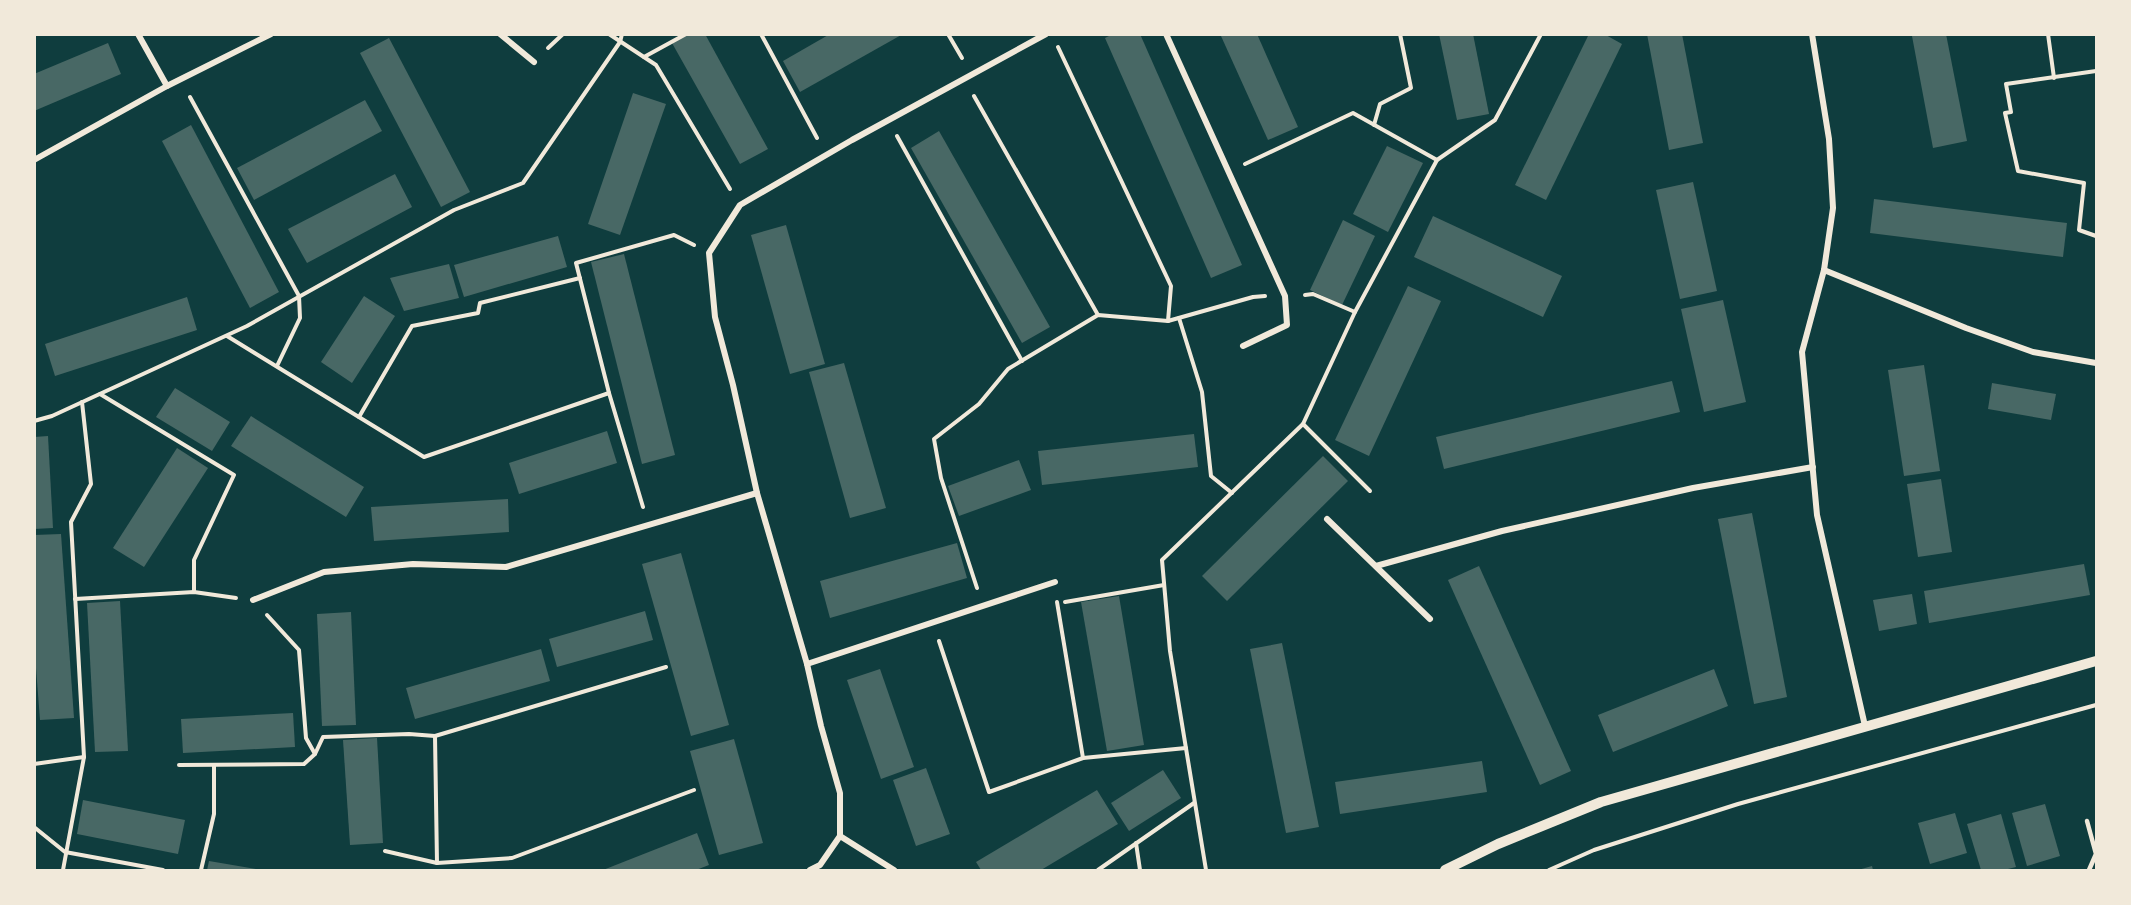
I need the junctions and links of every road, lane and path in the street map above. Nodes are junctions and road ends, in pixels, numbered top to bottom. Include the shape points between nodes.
1 (138, 34) edge
2 (271, 34) edge
3 (500, 34) edge
4 (609, 34) edge
5 (622, 34) edge
6 (686, 34) edge
7 (761, 34) edge
8 (948, 34) edge
9 (1046, 34) edge
10 (1166, 34) edge
11 (1400, 34) edge
12 (1541, 34) edge
13 (1812, 34) edge
14 (2048, 34) edge
15 (620, 42) junction
16 (1058, 45) dead end
17 (644, 57) junction
18 (534, 62) dead end
19 (2097, 71) edge
20 (971, 75) junction
21 (964, 78) junction
22 (2054, 78) junction
23 (180, 80) junction
24 (167, 86) junction
25 (888, 120) junction
26 (1374, 125) junction
27 (826, 155) junction
28 (34, 160) edge
29 (1437, 160) junction
30 (1229, 172) junction
31 (740, 205) junction
32 (2097, 236) edge
33 (709, 253) junction
34 (1824, 270) junction
35 (580, 278) junction
36 (299, 296) junction
37 (1286, 296) junction
38 (1354, 312) junction
39 (1098, 315) junction
40 (1179, 318) junction
41 (1168, 321) junction
42 (227, 336) junction
43 (1243, 346) dead end
44 (1022, 361) junction
45 (2097, 363) edge
46 (277, 366) junction
47 (609, 393) junction
48 (100, 394) junction
49 (82, 402) junction
50 (359, 417) junction
51 (34, 421) edge
52 (1304, 424) junction
53 (1813, 467) junction
54 (1370, 491) dead end
55 (757, 493) junction
56 (1232, 493) junction
57 (1327, 519) dead end
58 (648, 525) junction
59 (1376, 566) junction
60 (1055, 582) joint
61 (1164, 585) junction
62 (194, 592) junction
63 (75, 599) junction
64 (253, 600) junction
65 (1057, 605) junction
66 (983, 606) junction
67 (1430, 619) dead end
68 (933, 622) junction
69 (2097, 661) edge
70 (807, 664) junction
71 (666, 667) dead end
72 (2097, 705) edge
73 (1865, 726) junction
74 (435, 736) junction
75 (1186, 748) junction
76 (315, 754) junction
77 (84, 757) junction
78 (1083, 758) junction
79 (34, 764) edge
80 (179, 765) dead end
81 (214, 765) junction
82 (694, 790) dead end
83 (1194, 802) junction
84 (2087, 821) dead end
85 (34, 827) edge
86 (840, 836) junction
87 (1136, 843) junction
88 (384, 851) dead end
89 (65, 852) junction
90 (437, 863) junction
91 (63, 870) edge
92 (163, 870) edge
93 (201, 870) edge
94 (810, 870) edge
95 (894, 870) edge
96 (1098, 870) edge
97 (1140, 870) edge
98 (1206, 870) edge
99 (1445, 870) edge
100 (1549, 870) edge
101 (2089, 870) edge

1 - 24 street
2 - 23 street
3 - 18 street
4 - 15 path
5 - 15 path
6 - 17 path
7 - 27 path
8 - 20 path
9 - 20 street
10 - 30 street
11 - 26 path via 1411,88 1380,104
12 - 29 path via 1495,120
13 - 34 street via 1829,138 1833,208
14 - 22 path
15 - 17 path
15 - 36 path via 523,183 454,210
16 - 41 path via 1171,286
17 - 31 path via 656,65
19 - 22 path
20 - 21 street
21 - 25 street
21 - 39 path
22 - 32 path via 2006,84 2011,112 2004,113 2018,171 2084,183 2079,230
23 - 24 street
23 - 36 path
24 - 28 street
25 - 27 street
25 - 44 path
26 - 29 path
26 - 30 path via 1353,113
27 - 31 street
29 - 38 path
30 - 37 street
31 - 33 street
33 - 35 path via 674,235 576,263
33 - 55 street via 715,317
34 - 45 street via 2033,352
34 - 53 street via 1802,352
35 - 47 path
35 - 50 path via 480,303 478,313 411,326
36 - 42 path
36 - 46 path via 300,318
37 - 38 path via 1313,294
37 - 40 path via 1253,297
37 - 43 street via 1287,325
38 - 52 path
39 - 41 path
39 - 44 path
40 - 41 path
40 - 56 path via 1202,392 1211,476
42 - 46 path
42 - 48 path
44 - 66 path via 1008,369 979,404 934,439 941,478
46 - 50 path
47 - 50 path via 424,457
47 - 58 path
48 - 49 path
48 - 62 path via 234,475 194,560
49 - 51 path
49 - 63 path via 92,484 71,522
52 - 54 path
52 - 56 path
53 - 59 street via 1693,488 1502,531
53 - 73 street via 1817,515
55 - 58 street
55 - 70 street
56 - 61 path via 1162,560
57 - 59 street
58 - 64 street via 506,567 413,564 324,572
59 - 67 street
60 - 65 path
60 - 66 street
61 - 65 path via 1072,599
61 - 75 path
62 - 63 path
62 - 64 path
63 - 77 path
64 - 76 path via 298,650 306,738
65 - 78 path
66 - 68 street
68 - 70 street
68 - 78 path via 989,792
69 - 73 street
70 - 86 street via 840,793
71 - 74 path
72 - 100 path via 1738,804 1594,850
73 - 99 street via 1601,802
74 - 76 path via 323,737
74 - 90 path
75 - 78 path
75 - 83 path
76 - 81 path via 304,764
77 - 79 path
77 - 89 path
80 - 81 path
81 - 93 path via 214,814
82 - 90 path via 512,858
83 - 87 path
83 - 98 path
84 - 101 lane via 2096,854
85 - 89 path
86 - 94 street via 820,865
86 - 95 street
87 - 96 path
87 - 97 path
88 - 90 path
89 - 91 path
89 - 92 path

